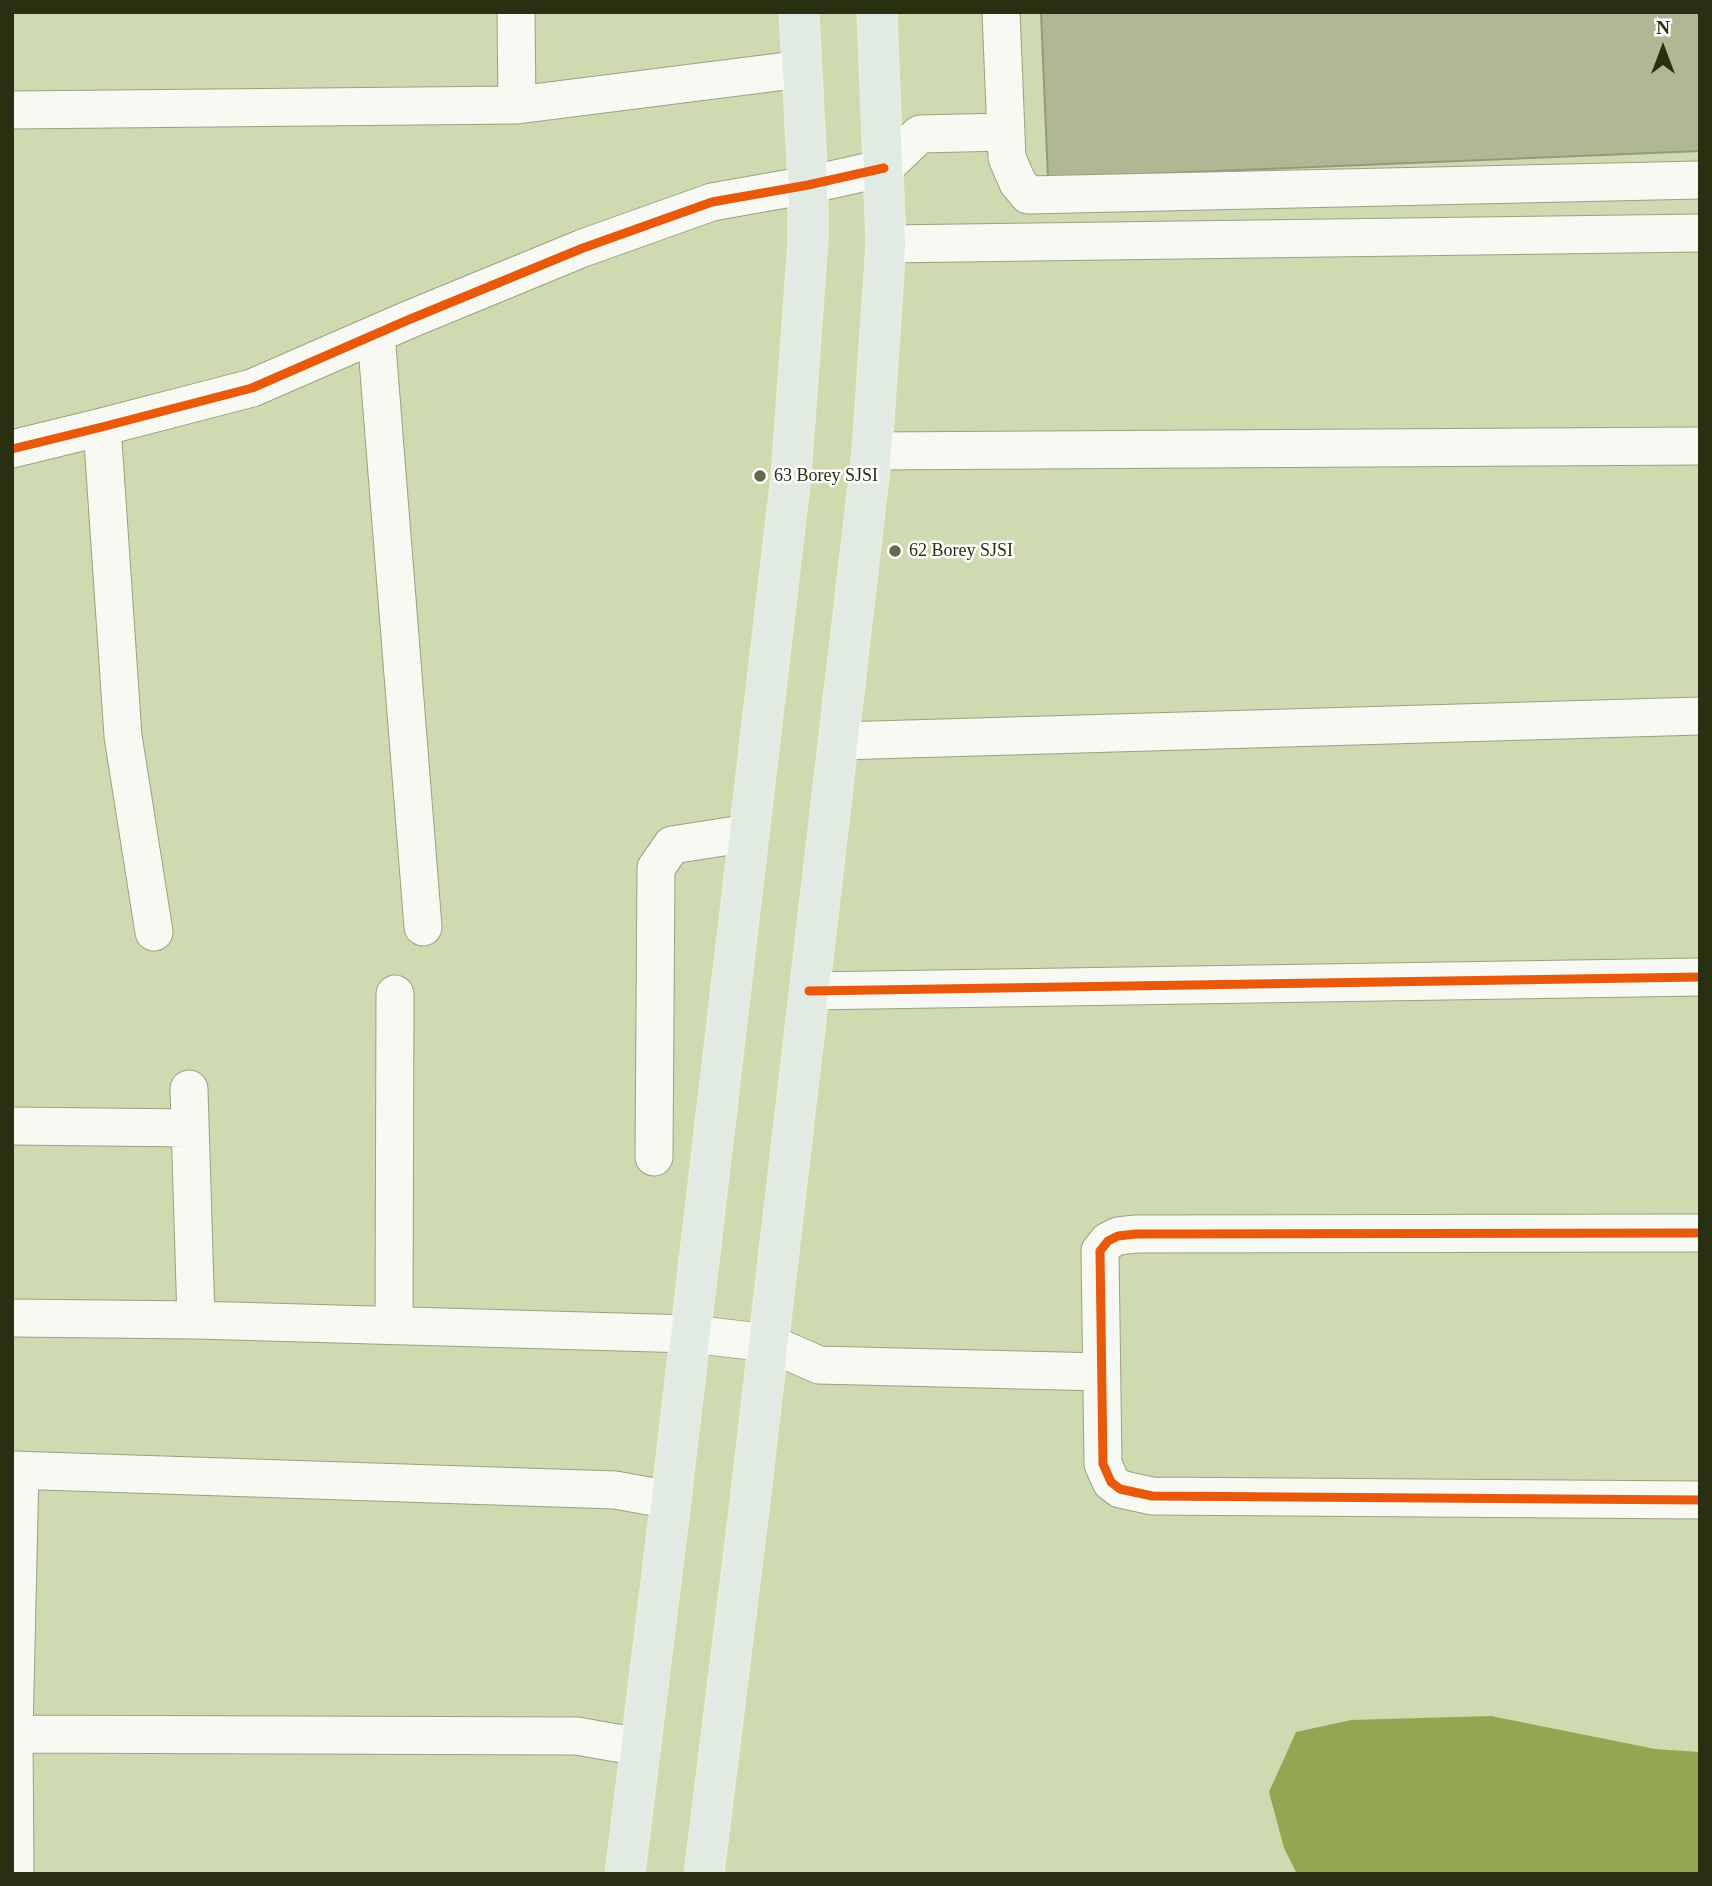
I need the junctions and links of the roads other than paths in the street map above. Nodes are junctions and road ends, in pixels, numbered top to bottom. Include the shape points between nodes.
1 (516, 12) edge
2 (799, 12) edge
3 (877, 12) edge
4 (1001, 12) edge
5 (802, 69) junction
6 (517, 106) junction
7 (12, 110) edge
8 (1005, 132) junction
9 (884, 168) junction
10 (1700, 180) edge
11 (808, 185) junction
12 (1700, 233) edge
13 (886, 244) junction
14 (376, 334) junction
15 (102, 428) junction
16 (1700, 446) edge
17 (12, 449) edge
18 (872, 451) junction
19 (1700, 716) edge
20 (839, 741) junction
21 (749, 834) junction
22 (423, 927) dead end
23 (154, 932) dead end
24 (1700, 977) edge
25 (809, 991) junction
26 (395, 995) dead end
27 (188, 1089) dead end
28 (12, 1126) edge
29 (190, 1128) junction
30 (654, 1157) dead end
31 (1700, 1233) edge
32 (12, 1318) edge
33 (197, 1320) junction
34 (394, 1326) junction
35 (691, 1334) junction
36 (769, 1343) junction
37 (1101, 1372) junction
38 (16, 1470) edge
39 (671, 1500) junction
40 (1700, 1500) edge
41 (13, 1734) edge
42 (639, 1747) junction
43 (15, 1874) edge
44 (625, 1874) edge
45 (704, 1874) edge

1 - 6 street
2 - 5 main road
3 - 9 main road
4 - 8 street
5 - 6 street
5 - 11 main road
6 - 7 street
8 - 9 street via 919,134
8 - 10 street via 1007,158 1028,195
9 - 11 street
9 - 13 main road
11 - 14 street via 712,202 583,247
11 - 21 main road via 791,476
12 - 13 street
13 - 18 main road
14 - 15 street via 252,388
14 - 22 street
15 - 17 street
15 - 23 street via 123,736
16 - 18 street
18 - 20 main road
19 - 20 street
20 - 25 main road
21 - 30 street via 672,845 656,868
21 - 35 main road
24 - 25 street
25 - 36 main road
26 - 34 street
27 - 29 street
28 - 29 street
29 - 33 street
31 - 37 street via 1118,1236 1100,1251
32 - 33 street
33 - 34 street
34 - 35 street
35 - 36 street
35 - 39 main road
36 - 37 street via 819,1365
36 - 45 main road
37 - 40 street via 1103,1464 1111,1482 1141,1494
38 - 39 street via 615,1490
38 - 41 street
39 - 42 main road
41 - 42 street via 577,1736
41 - 43 street
42 - 44 main road

